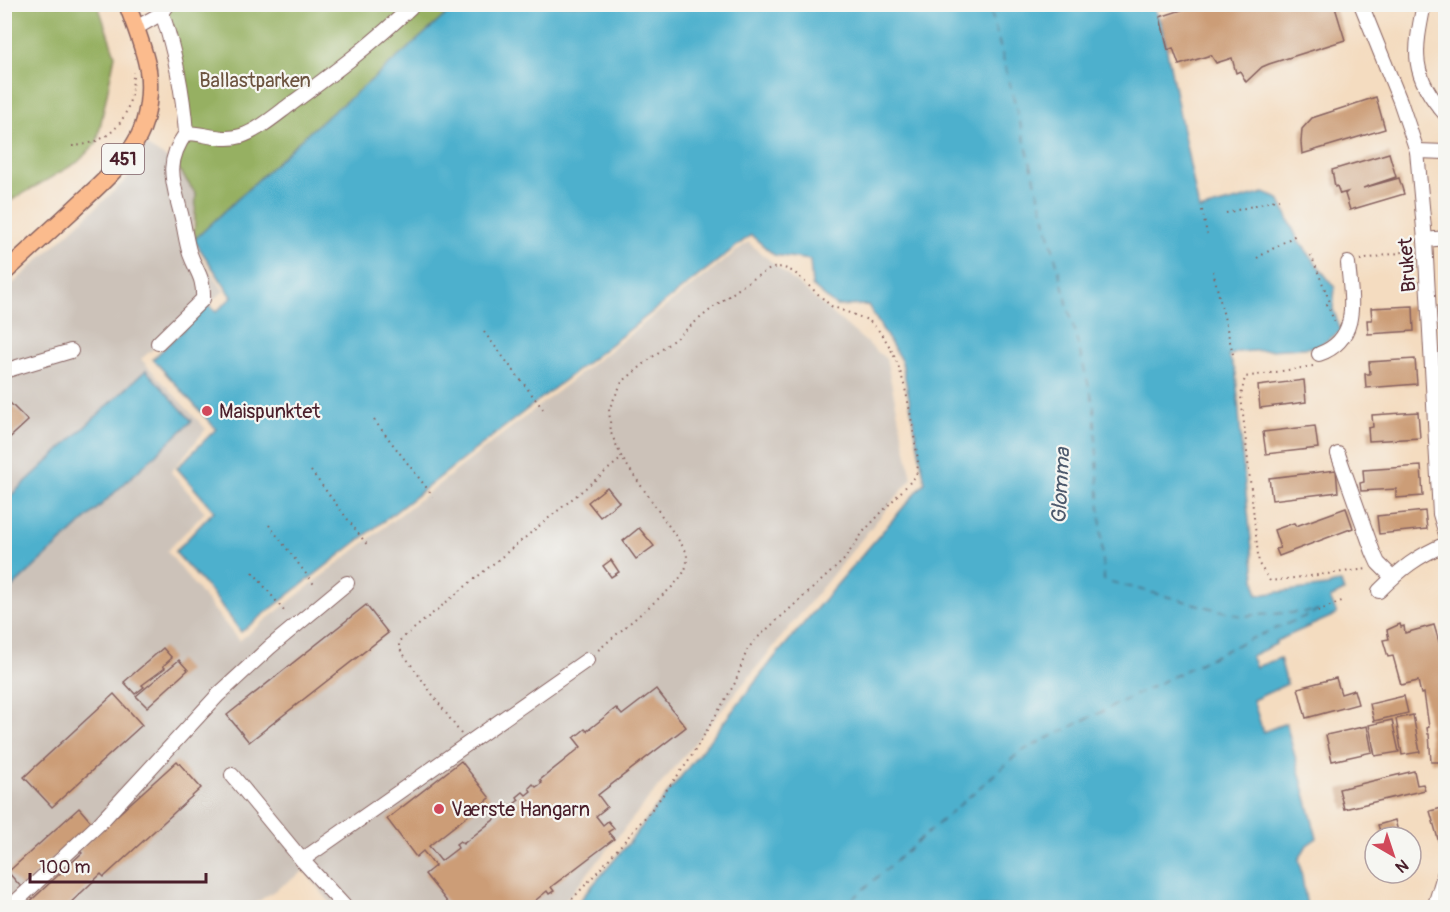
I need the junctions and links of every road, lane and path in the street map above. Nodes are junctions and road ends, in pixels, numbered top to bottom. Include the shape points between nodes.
1 (127, 4) edge
2 (414, 4) edge
3 (1361, 4) edge
4 (1424, 4) edge
5 (165, 9) edge
6 (136, 28) junction
7 (133, 69) dead end
8 (1446, 115) edge
9 (186, 133) junction
10 (72, 146) dead end
11 (1417, 151) junction
12 (1446, 152) edge
13 (1279, 199) dead end
14 (1202, 210) dead end
15 (1226, 213) dead end
16 (1208, 234) dead end
17 (1296, 235) dead end
18 (1446, 238) edge
19 (1425, 244) junction
20 (1311, 255) dead end
21 (1257, 258) dead end
22 (1348, 262) joint
23 (1213, 271) dead end
24 (4, 273) edge
25 (1338, 322) dead end
26 (484, 332) dead end
27 (1446, 334) edge
28 (1431, 335) junction
29 (158, 343) dead end
30 (71, 351) dead end
31 (1233, 354) dead end
32 (1320, 359) joint
33 (4, 371) edge
34 (543, 409) dead end
35 (374, 420) dead end
36 (1338, 454) dead end
37 (622, 458) junction
38 (311, 471) dead end
39 (433, 496) dead end
40 (269, 525) dead end
41 (1446, 534) edge
42 (1446, 544) edge
43 (368, 546) dead end
44 (1382, 567) junction
45 (253, 572) dead end
46 (1392, 577) junction
47 (347, 583) dead end
48 (316, 587) dead end
49 (1379, 591) dead end
50 (1344, 600) dead end
51 (284, 611) dead end
52 (1318, 611) dead end
53 (587, 660) joint
54 (468, 744) junction
55 (232, 775) dead end
56 (302, 860) junction
57 (1444, 872) edge
58 (9, 908) edge
59 (346, 908) edge
60 (564, 908) edge
61 (1434, 908) edge

1 - 6 main road, 451
2 - 9 street via 365,49 253,131 223,139
3 - 11 street, Bruket
4 - 8 street via 1416,56 1418,71 1425,89
5 - 6 street
5 - 9 street
6 - 24 main road, 451 via 148,71 148,99 139,135 109,176
7 - 10 path via 129,99 116,130 97,142
9 - 29 street via 179,143 171,175 185,238 203,284 203,298
11 - 12 street
11 - 19 street, Bruket
13 - 15 path
14 - 16 path
17 - 21 path
18 - 19 street
19 - 22 path
19 - 28 street, Bruket
20 - 25 path via 1335,323
22 - 32 street via 1352,300 1348,327 1340,341
23 - 31 path
26 - 34 path
27 - 28 street
28 - 41 street, Bruket via 1440,514
30 - 33 street
32 - 44 path via 1245,376 1241,396 1259,564 1269,580
35 - 39 path
36 - 44 street
37 - 53 path via 686,552 688,561 682,577 671,588
37 - 54 path via 399,641 399,648
37 - 60 path via 611,433 609,409 622,382 752,279 766,270 782,267 794,272 831,306 868,320 883,336 902,377 918,468 911,482 864,531 843,561 755,640 747,650 735,683 688,762 648,814
38 - 43 path
40 - 48 path
42 - 46 street via 1413,560
44 - 46 street
45 - 51 path
46 - 49 street
47 - 58 street via 218,694 99,824
50 - 52 path
53 - 54 street
54 - 56 street
55 - 56 street
56 - 59 street
57 - 61 street

